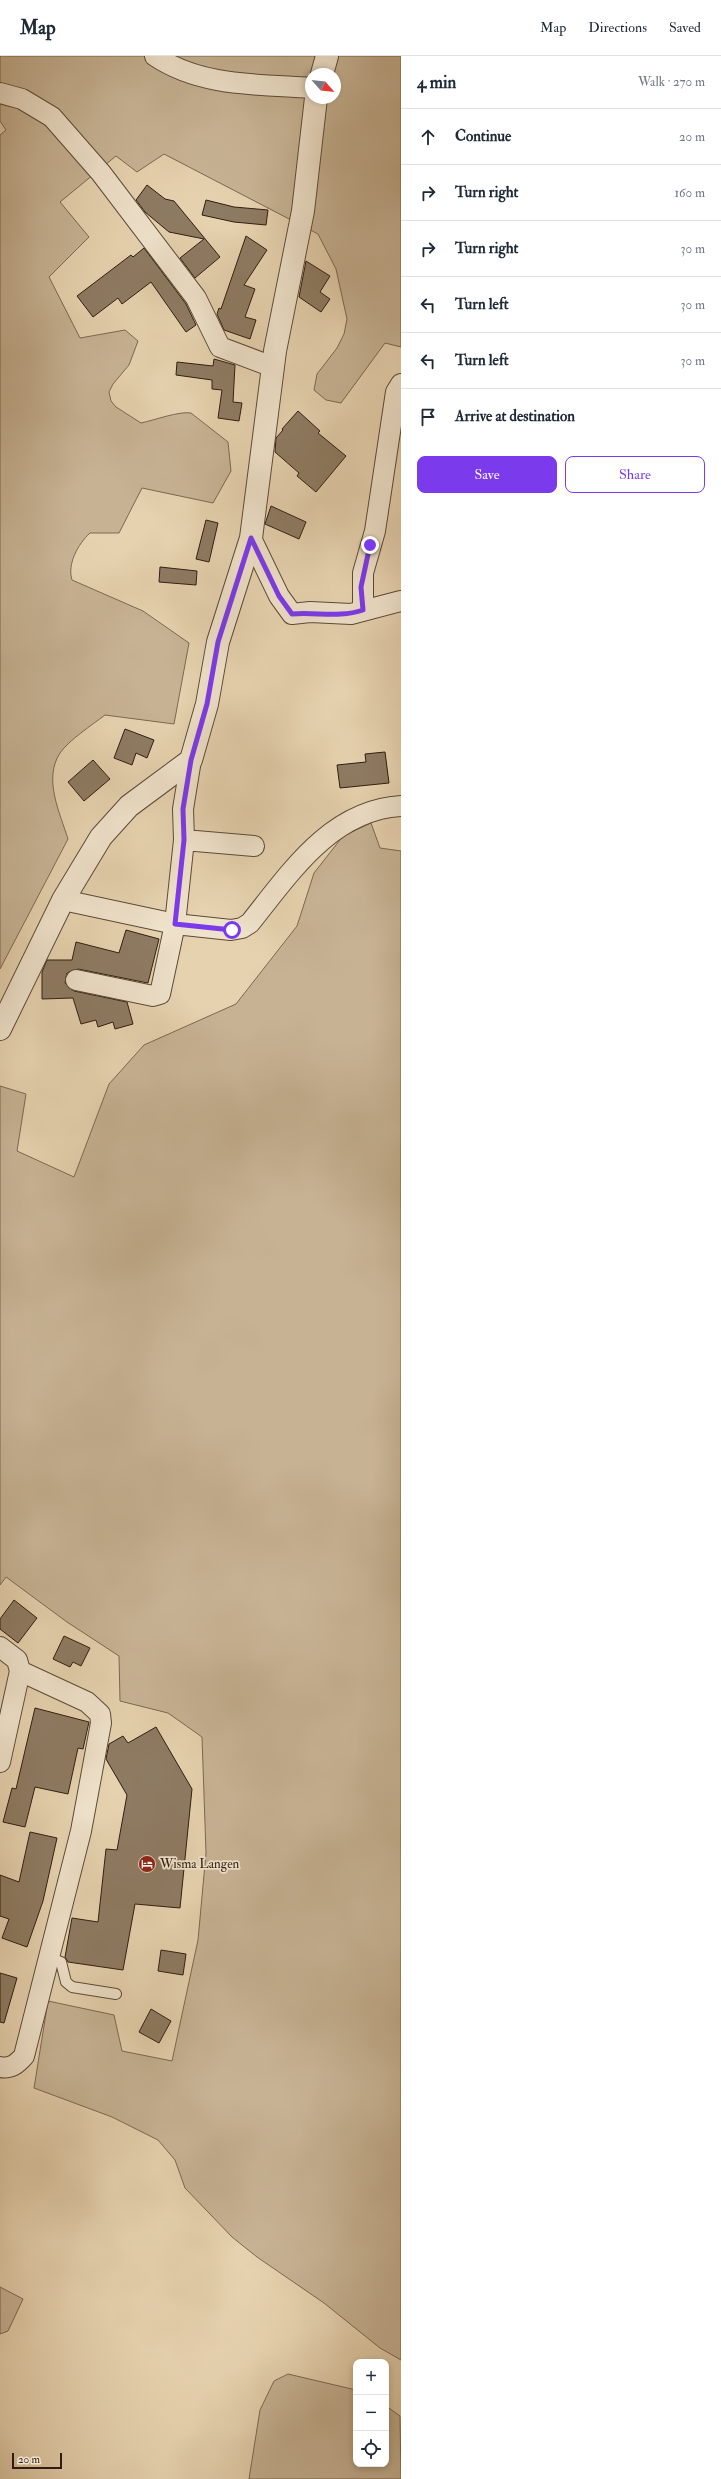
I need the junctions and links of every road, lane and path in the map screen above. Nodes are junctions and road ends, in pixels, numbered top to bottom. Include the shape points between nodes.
1 (155, 56) edge
2 (328, 56) edge
3 (324, 68) edge
4 (305, 88) edge
5 (0, 93) edge
6 (315, 104) edge
7 (273, 367) junction
8 (401, 384) edge
9 (251, 538) junction
10 (401, 601) edge
11 (363, 610) junction
12 (191, 760) junction
13 (401, 806) edge
14 (184, 840) junction
15 (254, 846) dead end
16 (63, 900) junction
17 (175, 924) junction
18 (76, 980) dead end
19 (0, 1029) edge
20 (0, 1647) edge
21 (20, 1671) junction
22 (0, 1762) edge
23 (49, 1957) junction
24 (116, 1994) dead end
25 (0, 2067) edge

1 - 4 street via 188,74 221,82
2 - 3 street
5 - 7 street via 22,99 52,117 101,173 196,298 220,347
6 - 7 street via 302,211
7 - 9 street
8 - 11 street via 396,392 375,531 363,573
9 - 11 street via 279,596 292,614 351,614
9 - 12 street via 218,642 207,704
10 - 11 street
12 - 14 street via 183,809
12 - 16 street via 129,806 113,823 101,837
13 - 17 street via 361,815 333,831 315,845 250,923 242,928 232,930
14 - 15 street
14 - 17 street
16 - 17 street
16 - 19 street
17 - 18 street via 160,994 153,996
20 - 21 street via 17,1660
21 - 22 street
21 - 23 street via 87,1702 100,1714 101,1723 81,1831
23 - 24 lane via 61,1962 66,1982 72,1987
23 - 25 street via 24,2056 16,2065

